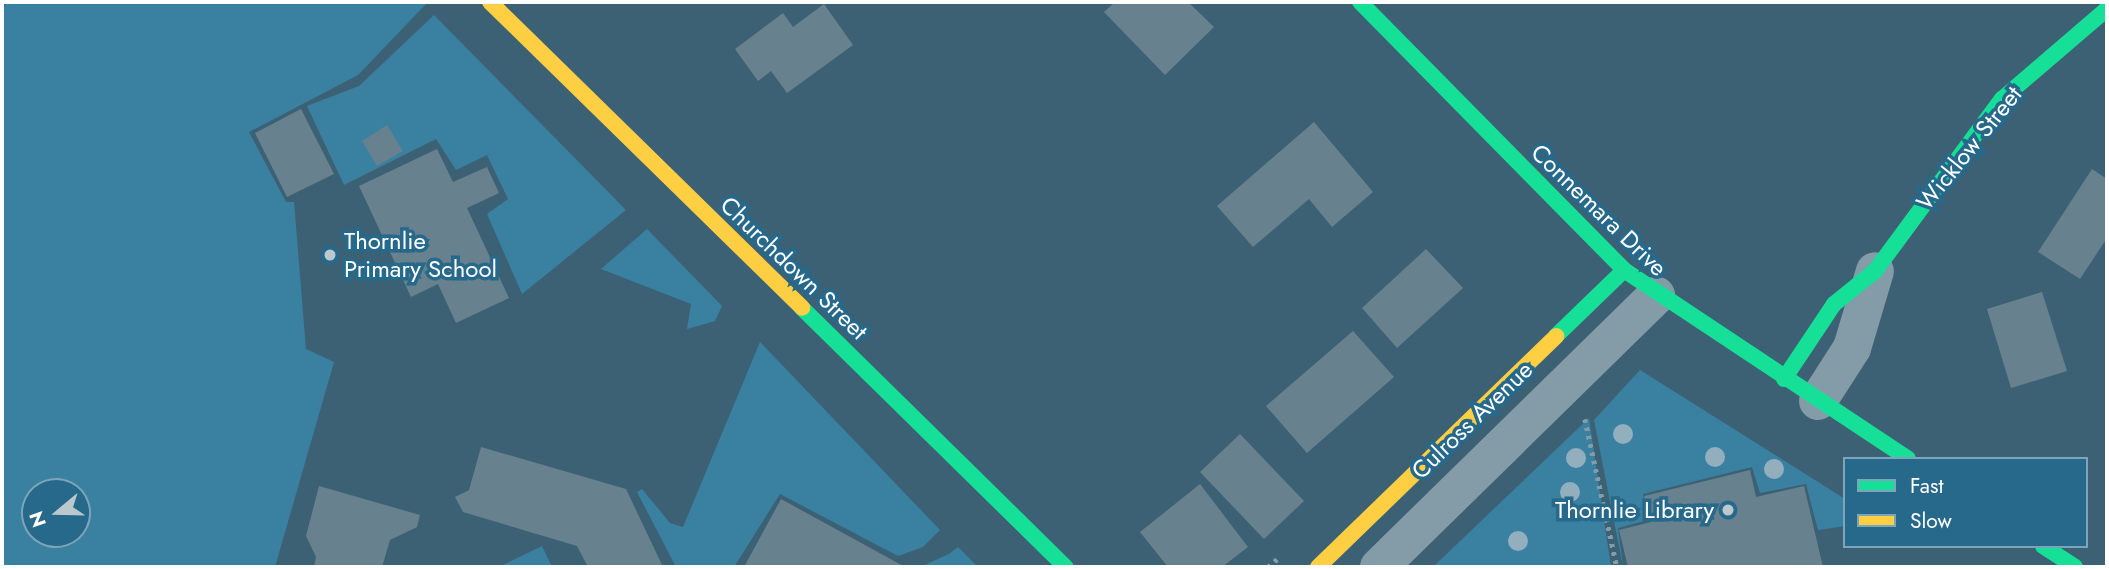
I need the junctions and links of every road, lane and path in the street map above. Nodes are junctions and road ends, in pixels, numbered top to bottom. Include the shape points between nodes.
1 (490, 2) edge
2 (1360, 2) edge
3 (2107, 9) edge
4 (1624, 270) junction
5 (1875, 271) junction
6 (1656, 296) junction
7 (1784, 379) junction
8 (1818, 401) junction
9 (1583, 411) dead end
10 (1905, 457) edge
11 (2046, 548) edge
12 (1066, 567) edge
13 (1318, 567) edge
14 (1379, 567) edge
15 (1617, 567) edge
16 (2075, 567) edge

1 - 12 street, Churchdown Street
2 - 4 street, Connemara Drive
3 - 5 street, Wicklow Street via 2002,99
4 - 6 street, Connemara Drive
4 - 13 street, Culross Avenue
5 - 7 street, Wicklow Street via 1834,304
5 - 8 street, Wicklow Street via 1852,348
6 - 7 street, Connemara Drive
6 - 14 street, Culross Avenue
7 - 8 street, Connemara Drive
8 - 10 street, Connemara Drive
9 - 15 path
11 - 16 street

